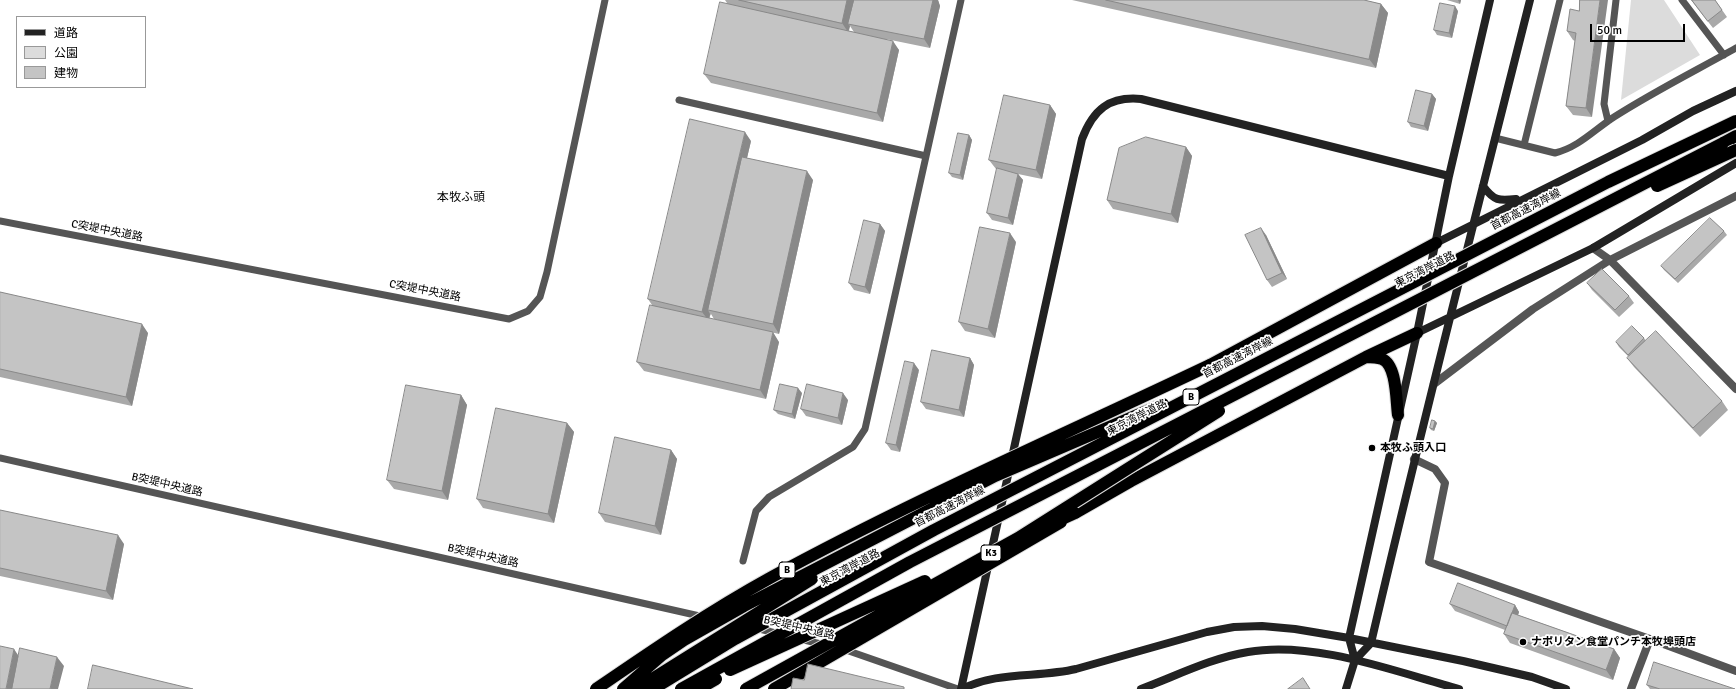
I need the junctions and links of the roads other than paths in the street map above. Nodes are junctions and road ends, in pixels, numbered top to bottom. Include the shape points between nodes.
1 (605, 0) edge
2 (961, 0) edge
3 (1490, 0) edge
4 (1530, 0) edge
5 (1560, 0) edge
6 (1616, 0) edge
7 (1682, 0) edge
8 (1736, 48) edge
9 (1724, 55) junction
10 (1736, 91) edge
11 (679, 100) dead end
12 (1608, 121) junction
13 (1736, 121) edge
14 (1736, 124) edge
15 (1736, 136) edge
16 (1495, 138) junction
17 (1720, 138) junction
18 (1524, 145) junction
19 (1736, 150) edge
20 (926, 156) junction
21 (1736, 163) edge
22 (1449, 176) junction
23 (1483, 186) junction
24 (1736, 196) edge
25 (1521, 199) junction
26 (0, 221) edge
27 (1474, 224) junction
28 (1436, 243) junction
29 (1593, 248) junction
30 (1610, 260) junction
31 (1451, 316) junction
32 (1417, 333) junction
33 (1366, 357) junction
34 (1248, 368) junction
35 (1434, 384) junction
36 (1736, 389) edge
37 (1229, 405) junction
38 (1398, 415) junction
39 (0, 458) edge
40 (1414, 459) junction
41 (987, 468) junction
42 (1075, 513) junction
43 (743, 561) dead end
44 (1349, 638) junction
45 (1650, 639) junction
46 (1371, 643) junction
47 (1355, 660) junction
48 (806, 671) junction
49 (1736, 671) edge
50 (596, 689) edge
51 (623, 689) edge
52 (636, 689) edge
53 (653, 689) edge
54 (661, 689) edge
55 (681, 689) edge
56 (688, 689) edge
57 (699, 689) edge
58 (746, 689) edge
59 (774, 689) edge
60 (788, 689) edge
61 (960, 689) edge
62 (1141, 689) edge
63 (1346, 689) edge
64 (1459, 689) edge
65 (1566, 689) edge
66 (1631, 689) edge

1 - 26 lane, C突堤中央道路 via 540,297 528,311 509,319
2 - 20 lane
3 - 22 street
4 - 16 street
5 - 18 lane
6 - 12 lane via 1604,104
7 - 9 lane
8 - 9 lane
9 - 12 lane
10 - 25 street
11 - 20 lane
12 - 18 lane via 1591,136 1555,153
13 - 34 highway, 首都高速湾岸線 / B, bridge via 1608,182
14 - 17 highway, 東京湾岸道路
15 - 17 highway, 東京湾岸道路
16 - 18 lane
16 - 23 street
17 - 54 highway, 東京湾岸道路 via 906,553
17 - 55 highway, 東京湾岸道路, bridge via 917,559
19 - 37 highway, B, bridge via 1623,202
20 - 43 lane via 865,429 853,447 769,497 760,506 756,511
21 - 29 street
22 - 28 street
22 - 61 street via 1141,99 1121,99 1099,110 1088,124 1082,139
23 - 25 street via 1491,196 1501,201
23 - 27 street
24 - 30 street
25 - 27 street
27 - 28 street
27 - 31 street
28 - 32 street
28 - 41 highway, bridge via 1210,365 1083,426
29 - 30 street
29 - 31 street
30 - 35 street via 1533,309
30 - 36 street
31 - 32 street
31 - 35 street
32 - 33 highway
32 - 38 street
33 - 38 highway via 1382,359 1389,364 1393,374
33 - 42 highway
34 - 51 highway, bridge via 995,476 724,616 662,655
34 - 53 highway, 首都高速湾岸線 / B, bridge via 869,564 735,639
35 - 40 street
37 - 57 highway, B, bridge via 914,568
37 - 58 highway, K3, bridge via 1018,538
38 - 44 street
39 - 61 lane, B突堤中央道路 via 804,639 846,650
40 - 45 street via 1435,469 1445,483 1429,562
40 - 46 street
41 - 50 highway, B, bridge via 769,579
41 - 52 highway, bridge
42 - 48 highway, bridge
42 - 56 highway, bridge
44 - 46 street
44 - 47 street
44 - 61 street via 1276,626 1234,627 1195,635 1076,670 990,678
45 - 49 street
45 - 66 street
46 - 47 street
46 - 65 street via 1532,677
47 - 62 street via 1292,649 1249,651 1222,658
47 - 63 street
47 - 64 street
48 - 59 highway, bridge
48 - 60 highway

